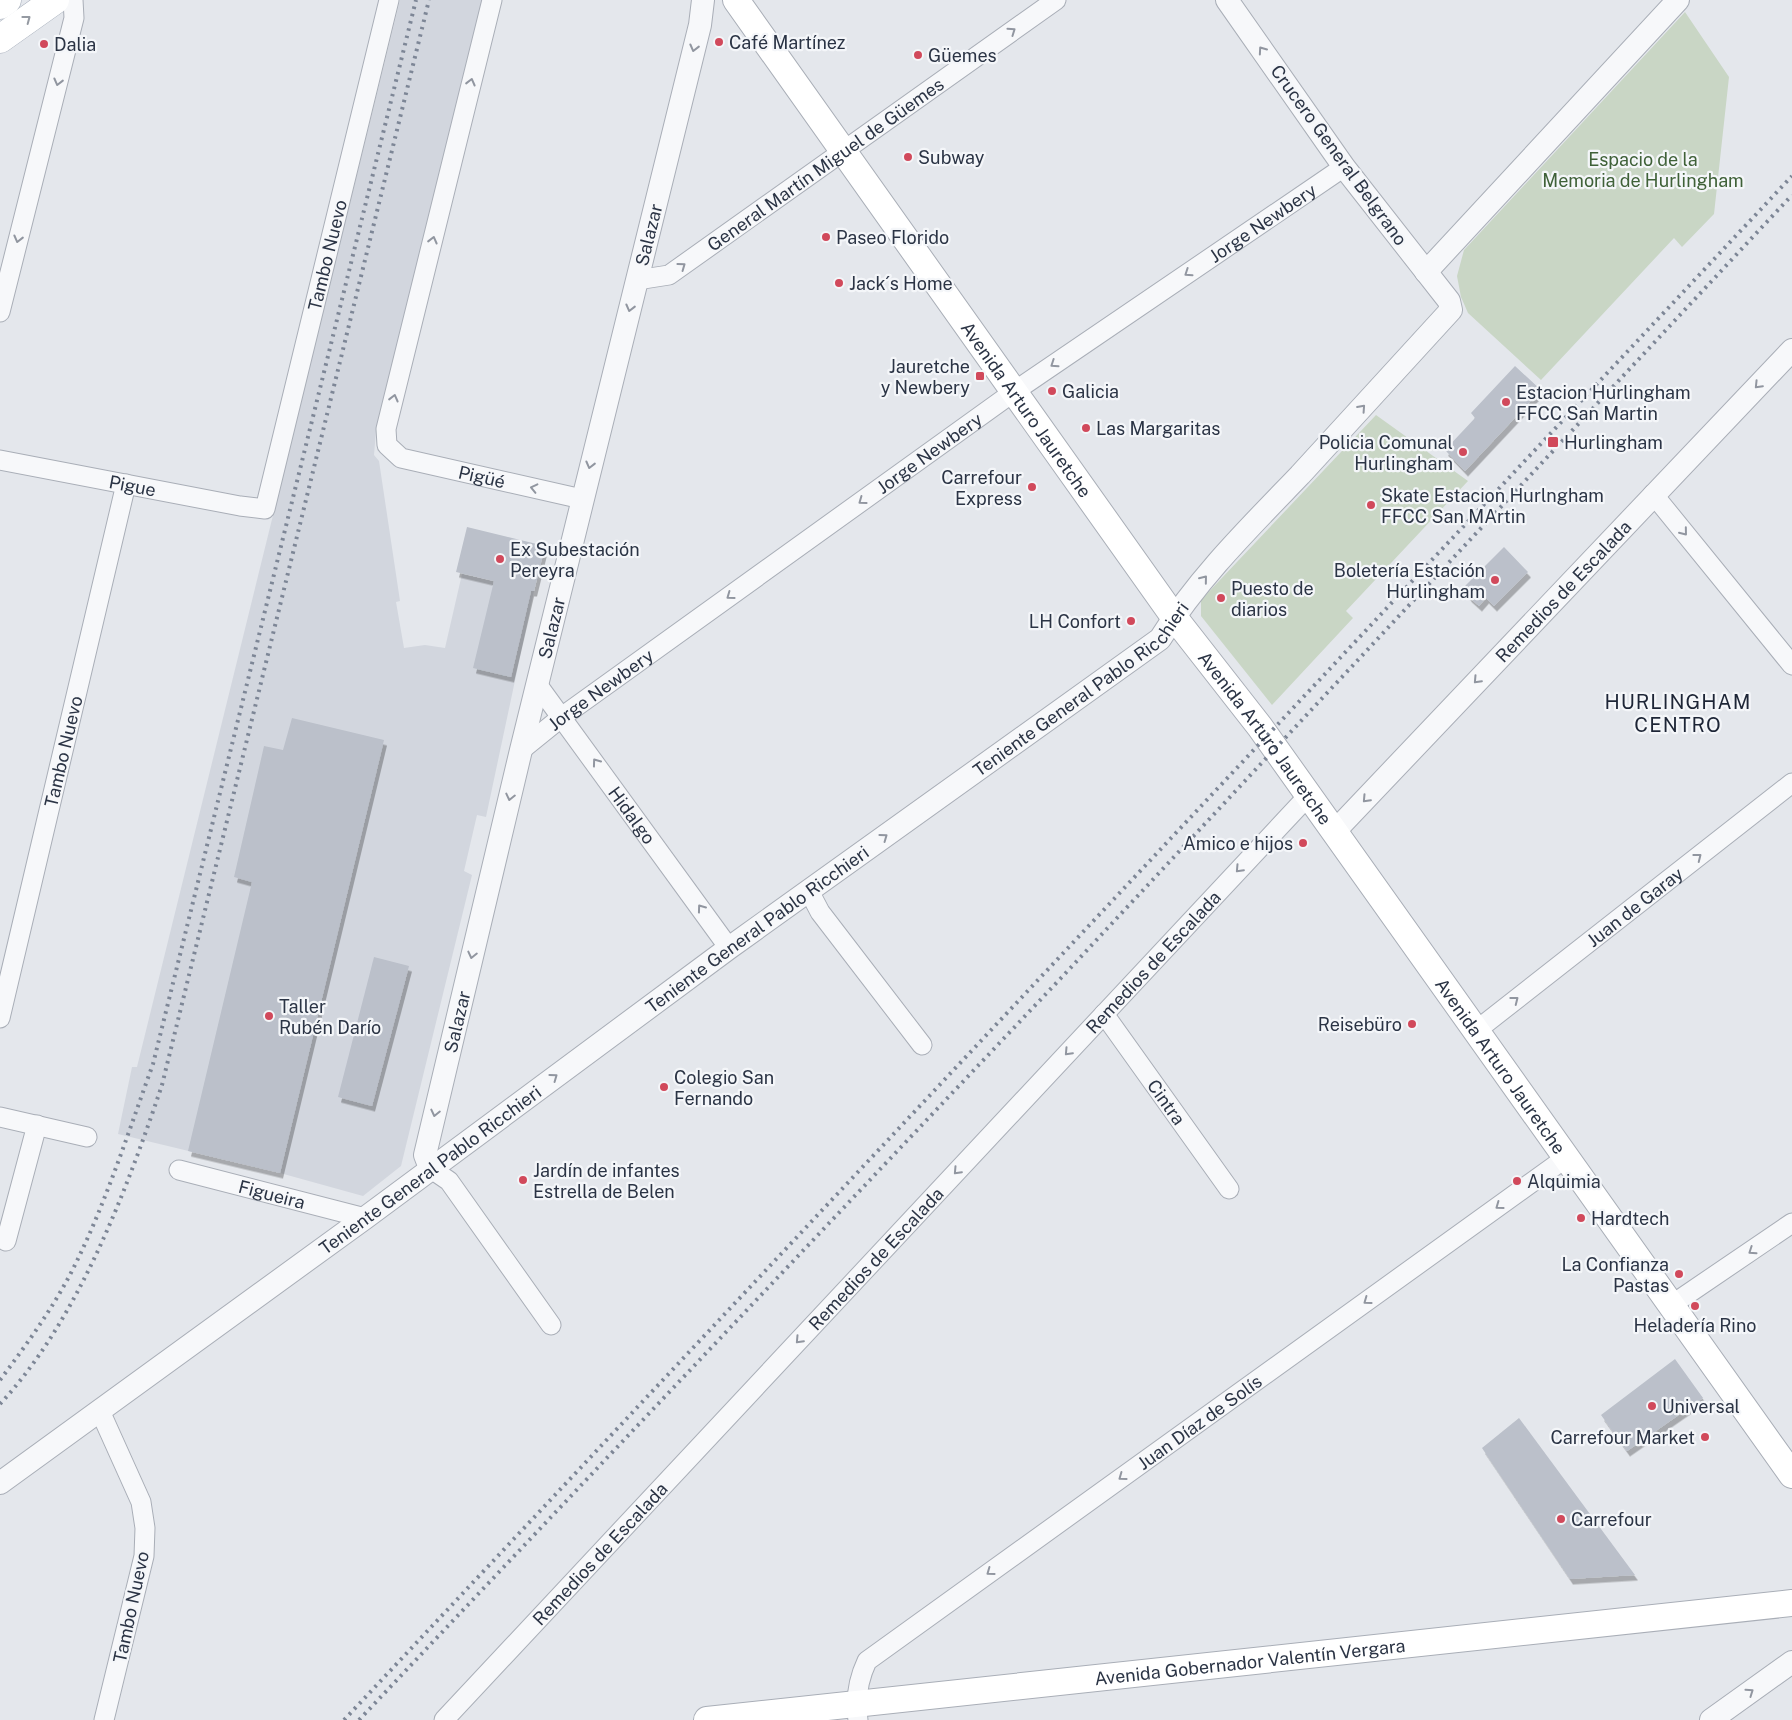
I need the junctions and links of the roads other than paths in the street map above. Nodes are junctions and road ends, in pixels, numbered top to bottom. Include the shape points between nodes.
1 (7, 0) edge
2 (56, 0) edge
3 (73, 0) edge
4 (389, 0) edge
5 (492, 0) edge
6 (703, 0) edge
7 (736, 0) edge
8 (1056, 0) edge
9 (1227, 0) edge
10 (1678, 0) edge
11 (0, 5) edge
12 (0, 39) edge
13 (843, 150) junction
14 (1344, 167) junction
15 (1426, 272) junction
16 (637, 280) junction
17 (1451, 310) joint
18 (0, 312) edge
19 (1792, 350) edge
20 (1015, 391) junction
21 (0, 460) edge
22 (126, 484) junction
23 (1653, 494) junction
24 (582, 499) junction
25 (265, 509) joint
26 (1174, 617) junction
27 (1792, 665) edge
28 (537, 684) junction
29 (563, 716) junction
30 (521, 750) junction
31 (1792, 783) edge
32 (1308, 796) junction
33 (1334, 831) junction
34 (809, 891) junction
35 (729, 948) junction
36 (1104, 1014) junction
37 (0, 1018) edge
38 (1477, 1030) junction
39 (922, 1046) dead end
40 (0, 1116) edge
41 (37, 1126) junction
42 (87, 1137) dead end
43 (1567, 1157) junction
44 (430, 1168) junction
45 (179, 1170) dead end
46 (1229, 1189) dead end
47 (365, 1218) junction
48 (1792, 1223) edge
49 (6, 1242) dead end
50 (1672, 1304) junction
51 (551, 1325) dead end
52 (100, 1411) junction
53 (1792, 1475) edge
54 (0, 1483) edge
55 (1792, 1603) edge
56 (1792, 1662) edge
57 (857, 1712) edge
58 (104, 1720) edge
59 (444, 1720) edge
60 (707, 1720) edge
61 (1711, 1720) edge

1 - 11 main road
12 -> 2 main road
3 -> 18 street via 74,18
4 - 25 street, Tambo Nuevo
24 -> 5 street, Pigüé via 401,458 387,446 386,429
6 -> 16 street, Salazar via 700,25
7 - 13 main road, Avenida Arturo Jauretche
13 -> 8 street, General Martín Miguel de Güemes
14 -> 9 street, Crucero General Belgrano
10 - 15 street
16 -> 13 street, General Martín Miguel de Güemes via 669,275
13 - 20 main road, Avenida Arturo Jauretche
14 - 15 street, Crucero General Belgrano
14 -> 20 street, Jorge Newbery
15 - 17 street, Crucero General Belgrano via 1449,301
16 -> 24 street, Salazar
26 -> 17 street, Teniente General Pablo Ricchieri via 1222,557
19 -> 23 street, Remedios de Escalada
20 - 26 main road, Avenida Arturo Jauretche
20 -> 29 street, Jorge Newbery
21 - 22 street, Pigue
22 - 25 street, Pigue
22 - 37 street, Tambo Nuevo
23 -> 27 street
23 -> 33 street, Remedios de Escalada
24 - 28 street, Salazar
26 - 32 main road, Avenida Arturo Jauretche via 1256,722
34 -> 26 street, Teniente General Pablo Ricchieri via 1160,639
28 - 29 street, Hidalgo
28 - 30 street, Salazar
29 - 30 street, Jorge Newbery
35 -> 29 street, Hidalgo
30 -> 44 street, Salazar via 425,1155
38 -> 31 street, Juan de Garay
32 - 33 main road, Avenida Arturo Jauretche
32 -> 36 street, Remedios de Escalada
33 - 38 main road, Avenida Arturo Jauretche
34 - 35 street, Teniente General Pablo Ricchieri
34 - 39 street via 820,912
44 -> 35 street, Teniente General Pablo Ricchieri
36 - 46 street, Cintra
36 -> 59 street, Remedios de Escalada
38 - 43 main road, Avenida Arturo Jauretche
40 - 41 street
41 - 42 street
41 - 49 street
43 - 50 main road, Avenida Arturo Jauretche
43 -> 57 street, Juan Díaz de Solís via 867,1661 861,1674
44 - 47 street, Teniente General Pablo Ricchieri
44 - 51 street via 448,1181
45 - 47 street, Figueira
47 - 52 street, Teniente General Pablo Ricchieri
48 -> 50 street
50 - 53 main road, Avenida Arturo Jauretche
52 - 54 street, Teniente General Pablo Ricchieri
52 - 58 street, Tambo Nuevo via 142,1502 145,1528 144,1556
55 - 57 main road, Avenida Gobernador Valentín Vergara
61 -> 56 street
57 - 60 main road, Avenida Gobernador Valentín Vergara

